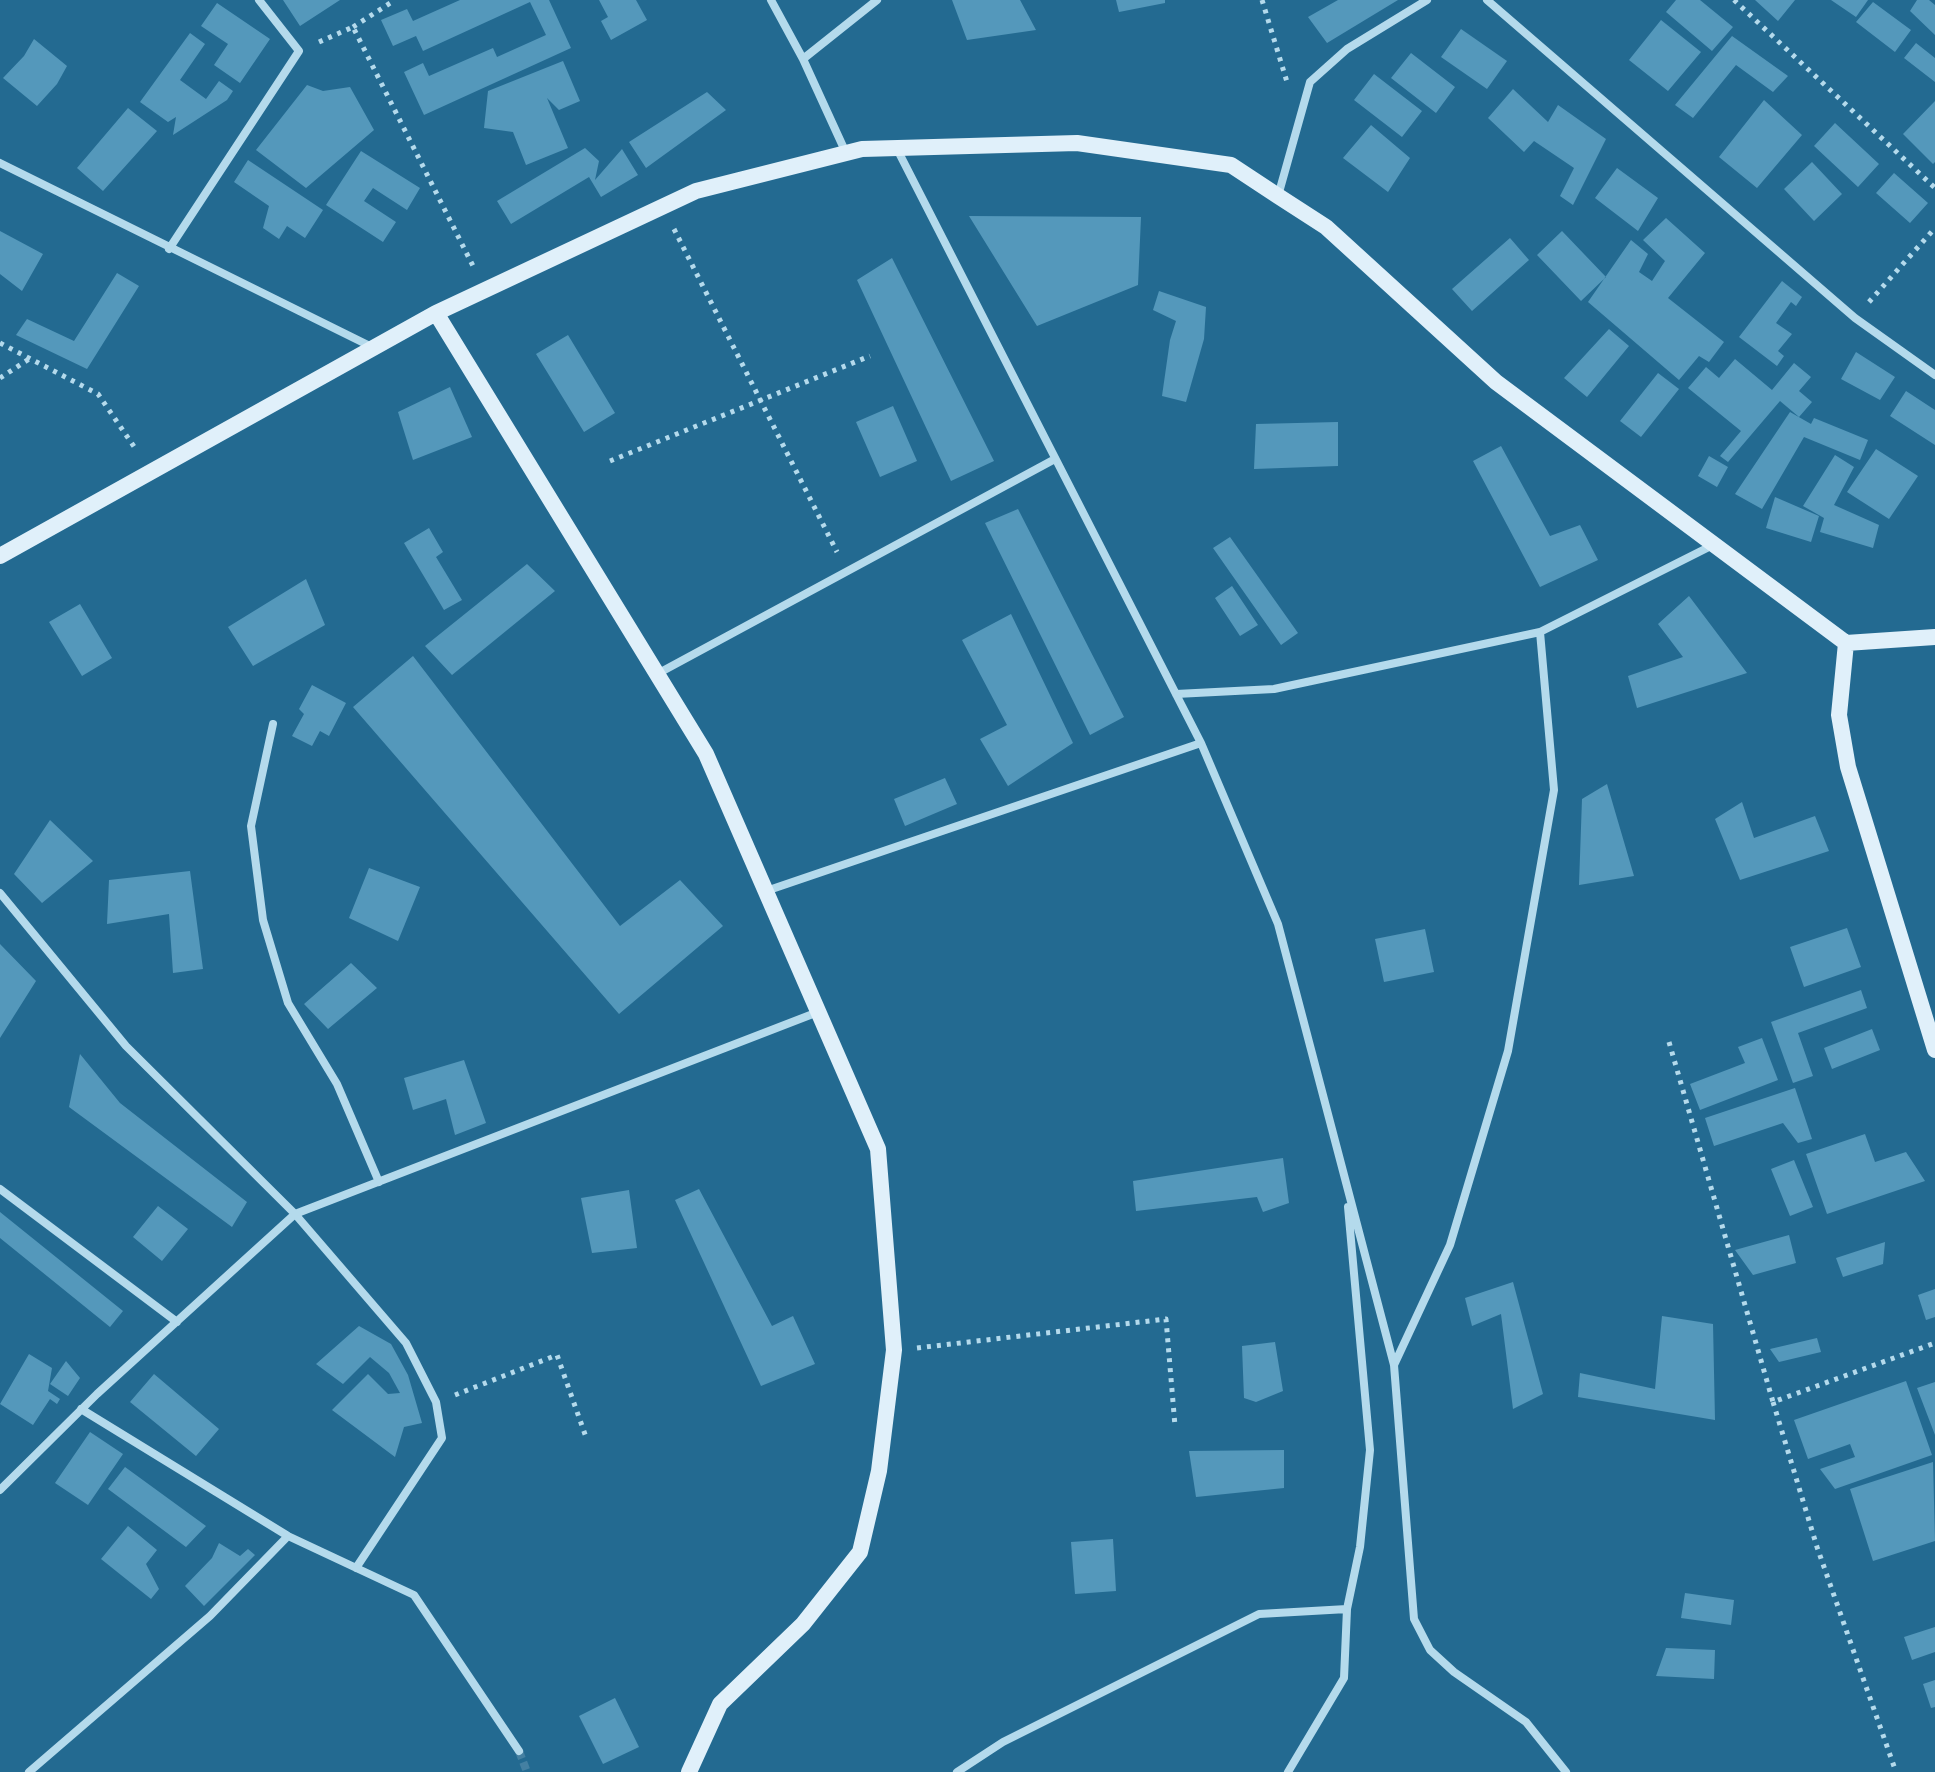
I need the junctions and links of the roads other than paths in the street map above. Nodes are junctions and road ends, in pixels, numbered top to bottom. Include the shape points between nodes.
1 (259, 0) edge
2 (771, 0) edge
3 (877, 0) edge
4 (1427, 0) edge
5 (1487, 0) edge
6 (803, 59) junction
7 (897, 148) junction
8 (846, 153) junction
9 (0, 163) edge
10 (1278, 196) junction
11 (169, 249) junction
12 (436, 313) junction
13 (374, 348) junction
14 (1935, 375) edge
15 (1055, 459) junction
16 (1714, 544) junction
17 (0, 556) edge
18 (1540, 632) junction
19 (1935, 637) edge
20 (1846, 643) junction
21 (657, 674) junction
22 (1176, 694) junction
23 (273, 724) dead end
24 (1201, 743) junction
25 (766, 891) junction
26 (0, 893) edge
27 (818, 1012) junction
28 (1935, 1050) edge
29 (379, 1182) junction
30 (1346, 1183) junction
31 (0, 1189) edge
32 (295, 1214) junction
33 (177, 1322) junction
34 (1394, 1365) junction
35 (81, 1409) junction
36 (0, 1490) edge
37 (288, 1536) junction
38 (356, 1568) junction
39 (1347, 1609) junction
40 (519, 1751) tunnel mouth
41 (29, 1772) edge
42 (689, 1772) edge
43 (957, 1772) edge
44 (1288, 1772) edge
45 (1566, 1772) edge

1 - 11 street via 299,51
2 - 6 street
3 - 6 street
4 - 10 street via 1347,49 1310,82
5 - 14 street via 1855,318
6 - 8 street
7 - 8 street
7 - 10 street via 1077,143 1231,165
7 - 15 street
8 - 12 street via 696,191
9 - 11 street
10 - 16 street via 1326,227 1496,382
11 - 13 street
12 - 13 street
12 - 21 street
13 - 17 street
15 - 21 street
15 - 22 street
16 - 18 street
16 - 20 street
18 - 22 street via 1274,689
18 - 34 street via 1554,790 1508,1051 1450,1245
19 - 20 street
20 - 28 street via 1839,715 1848,767
21 - 25 street via 706,754
22 - 24 street
23 - 29 street via 251,826 263,920 288,1003 337,1084
24 - 25 street
24 - 30 street via 1278,924
25 - 27 street
26 - 32 street via 126,1046
27 - 29 street
27 - 42 street via 878,1149 894,1350 879,1471 860,1552 803,1624 720,1704
29 - 32 street
30 - 34 street
30 - 39 street via 1370,1450
31 - 33 street
32 - 33 street
32 - 38 street via 406,1343 436,1402 442,1438
33 - 35 street
34 - 45 street via 1414,1619 1430,1650 1526,1722
35 - 36 street
35 - 37 street
37 - 38 street
37 - 41 street via 210,1616
38 - 40 street via 414,1595
39 - 43 street via 1259,1614 1003,1742
39 - 44 street via 1344,1678

